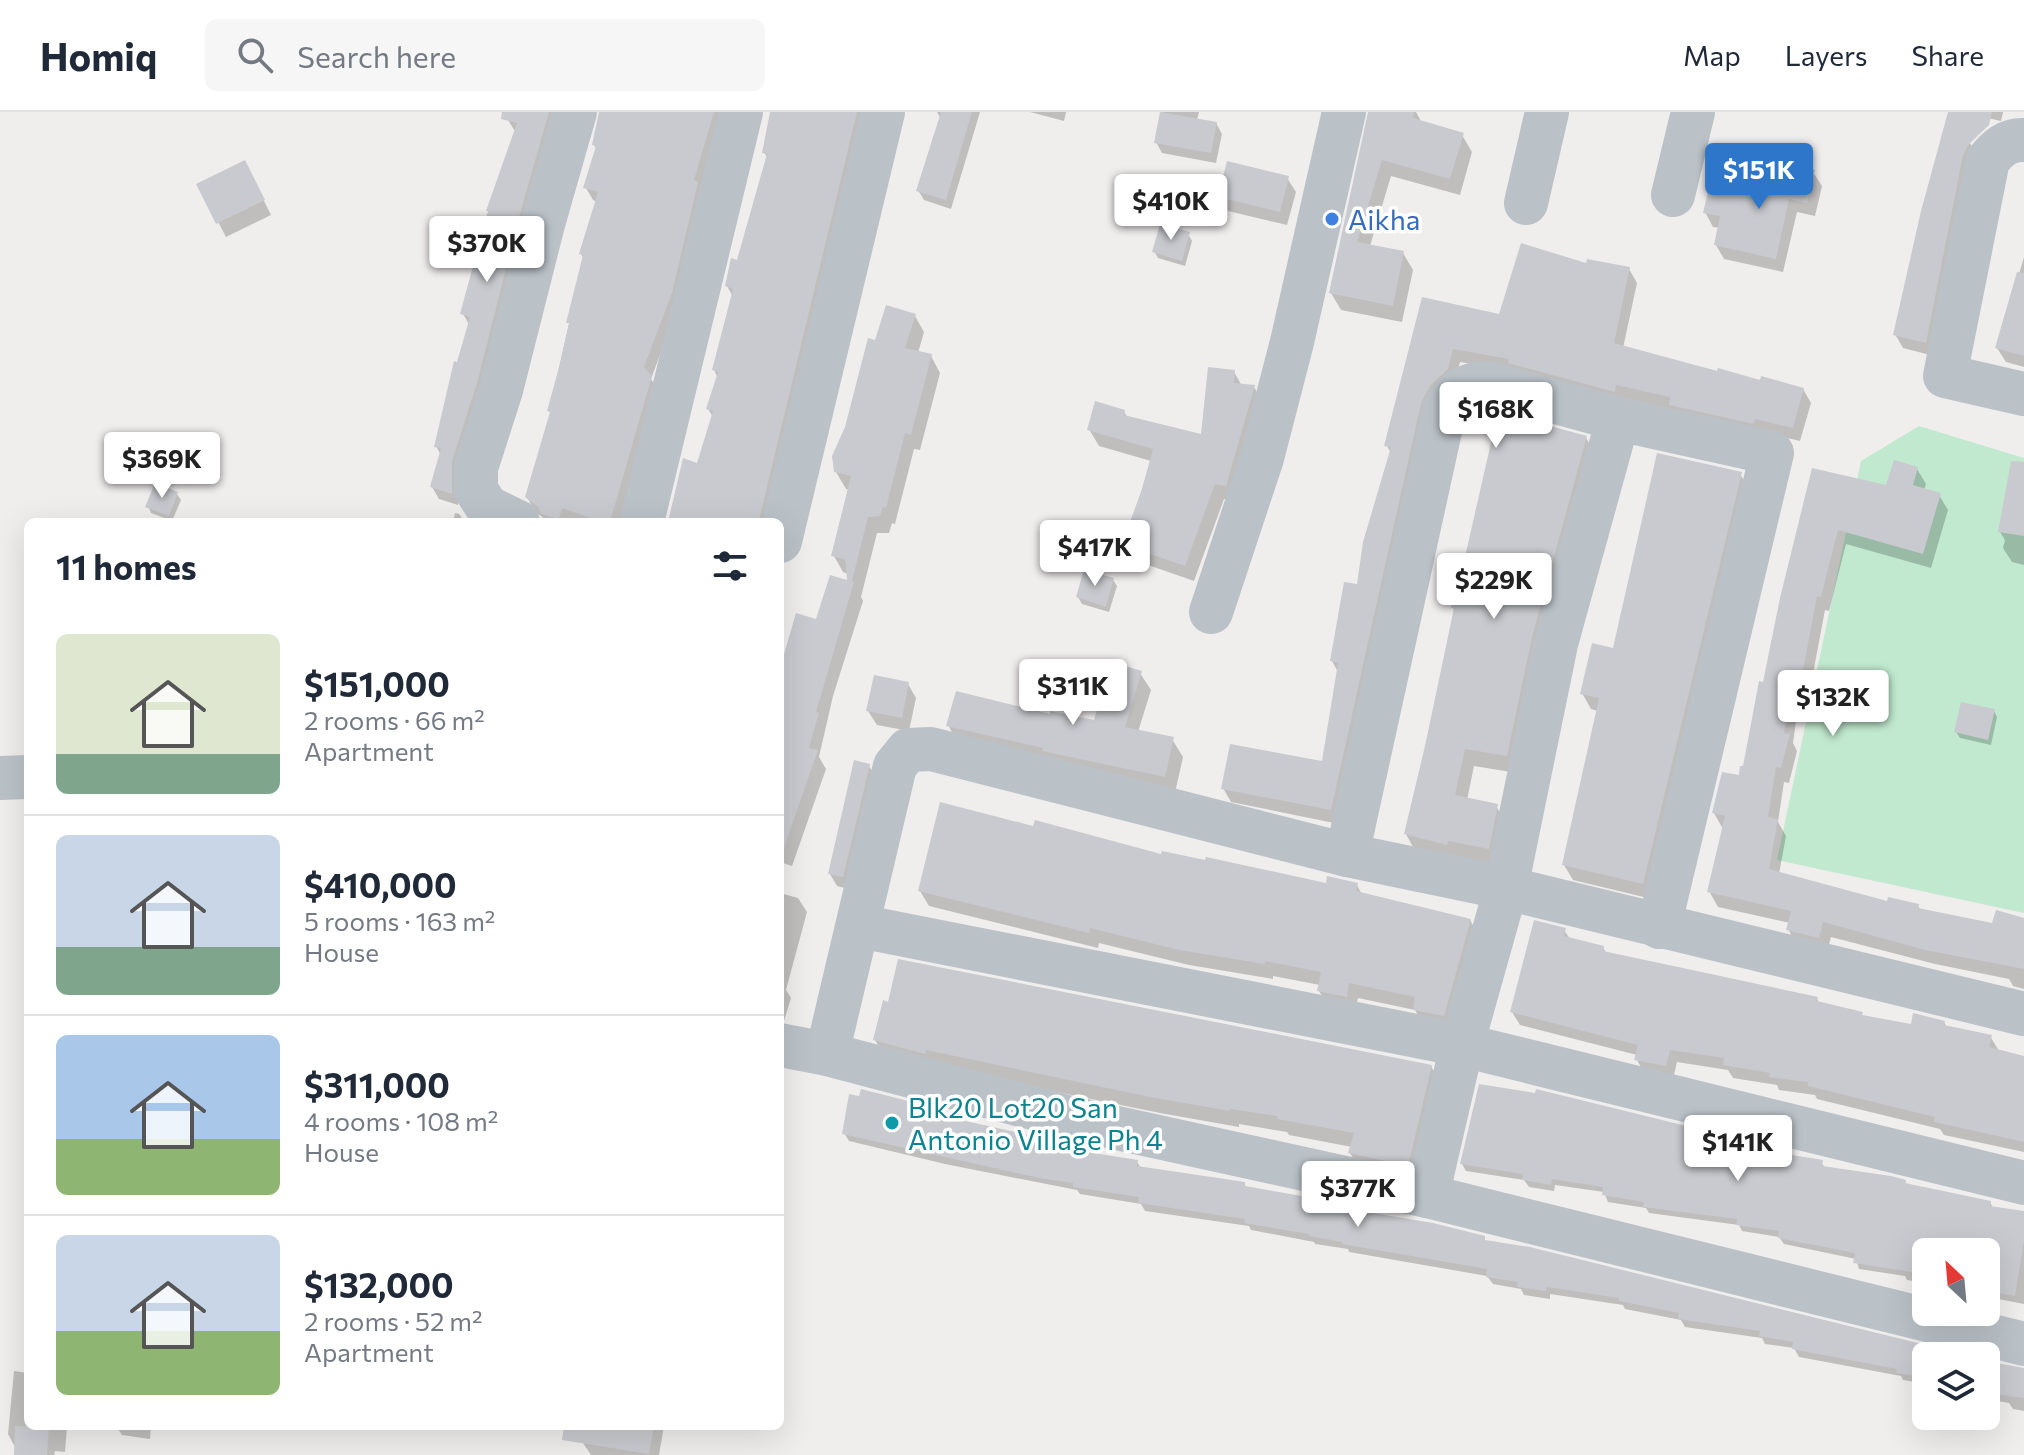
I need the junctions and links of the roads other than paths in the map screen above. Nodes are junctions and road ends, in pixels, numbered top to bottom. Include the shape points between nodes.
1 (575, 112) edge
2 (741, 112) edge
3 (883, 112) edge
4 (1344, 112) edge
5 (1547, 112) edge
6 (1693, 112) edge
7 (2024, 140) edge
8 (1673, 195) dead end
9 (1526, 203) dead end
10 (2024, 394) edge
11 (1618, 419) junction
12 (505, 518) edge
13 (643, 518) edge
14 (784, 524) edge
15 (1211, 612) dead end
16 (24, 777) edge
17 (0, 778) edge
18 (1347, 855) junction
19 (1506, 888) junction
20 (859, 926) junction
21 (1659, 927) junction
22 (2024, 1014) edge
23 (1462, 1045) junction
24 (784, 1046) edge
25 (827, 1054) junction
26 (2024, 1183) edge
27 (1427, 1196) junction
28 (2024, 1344) edge

1 - 12 street via 476,468 476,490 487,507
2 - 13 street
3 - 14 street
4 - 15 street via 1262,458
5 - 9 street
6 - 8 street
7 - 10 street via 1998,148 1988,160 1945,376
11 - 18 street via 1487,383 1468,384 1445,408
11 - 19 street via 1556,644
11 - 21 street via 1772,453
16 - 17 street
18 - 19 street
18 - 20 street via 931,749 908,750 895,766 888,790
19 - 21 street
19 - 23 street
20 - 23 street
20 - 25 street
21 - 22 street
23 - 26 street
23 - 27 street
24 - 25 street
25 - 27 street via 1067,1117
27 - 28 street

